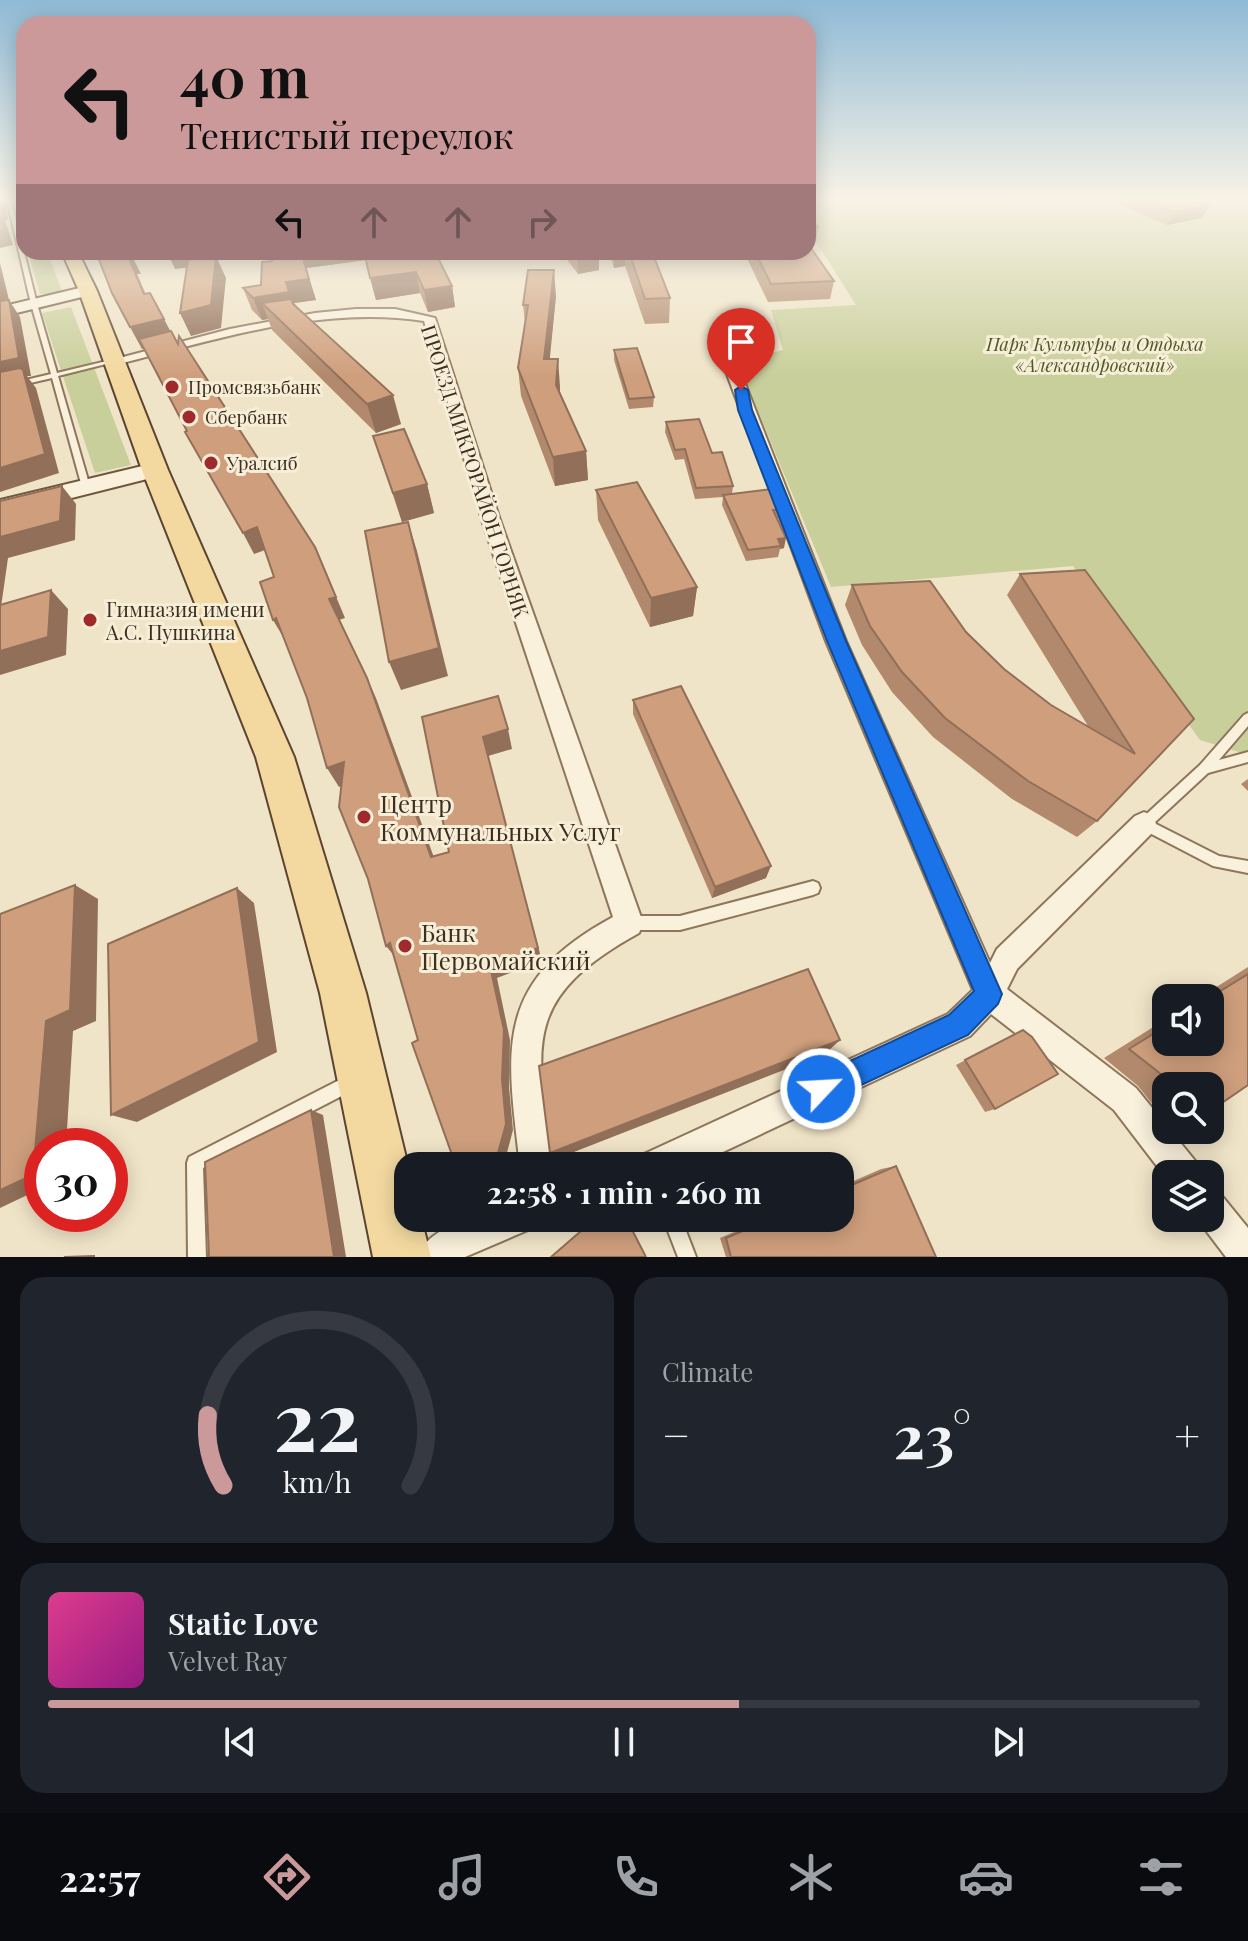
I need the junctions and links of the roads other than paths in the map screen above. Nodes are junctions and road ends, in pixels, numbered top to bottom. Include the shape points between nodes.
1 (23, 260) edge
2 (74, 260) edge
3 (88, 291) junction
4 (34, 304) junction
5 (0, 312) edge
6 (728, 358) dead end
7 (115, 361) junction
8 (55, 374) junction
9 (0, 388) edge
10 (155, 470) junction
11 (86, 487) junction
12 (0, 508) edge
13 (1248, 718) edge
14 (1248, 757) edge
15 (1204, 769) junction
16 (1144, 824) junction
17 (1248, 867) edge
18 (813, 888) dead end
19 (629, 923) junction
20 (989, 994) junction
21 (362, 1076) junction
22 (536, 1152) edge
23 (686, 1152) edge
24 (1173, 1160) edge
25 (1224, 1226) edge
26 (480, 1232) edge
27 (677, 1232) edge
28 (197, 1257) edge
29 (402, 1257) edge
30 (435, 1257) edge
31 (687, 1257) edge
32 (1248, 1257) edge

1 - 4 lane
2 - 3 main road
3 - 4 street
3 - 7 main road
4 - 5 street
4 - 8 lane
6 - 20 street via 831,629
7 - 8 lane
7 - 10 main road
7 - 19 street, ПРОЕЗД МИКРОРАЙОН ГОРНЯК via 330,315 384,310 429,318 491,520
8 - 9 lane
8 - 11 lane
10 - 11 street
10 - 21 main road via 275,757
11 - 12 street
13 - 15 lane
14 - 15 lane
15 - 16 lane
16 - 17 lane via 1218,862
16 - 20 street via 1007,959
18 - 19 lane via 680,923
19 - 22 street via 563,967 529,1021 526,1054
20 - 23 street via 959,1025
20 - 24 street via 1125,1099
21 - 28 lane via 195,1163
21 - 29 main road
25 - 32 street
26 - 30 street
27 - 31 lane

